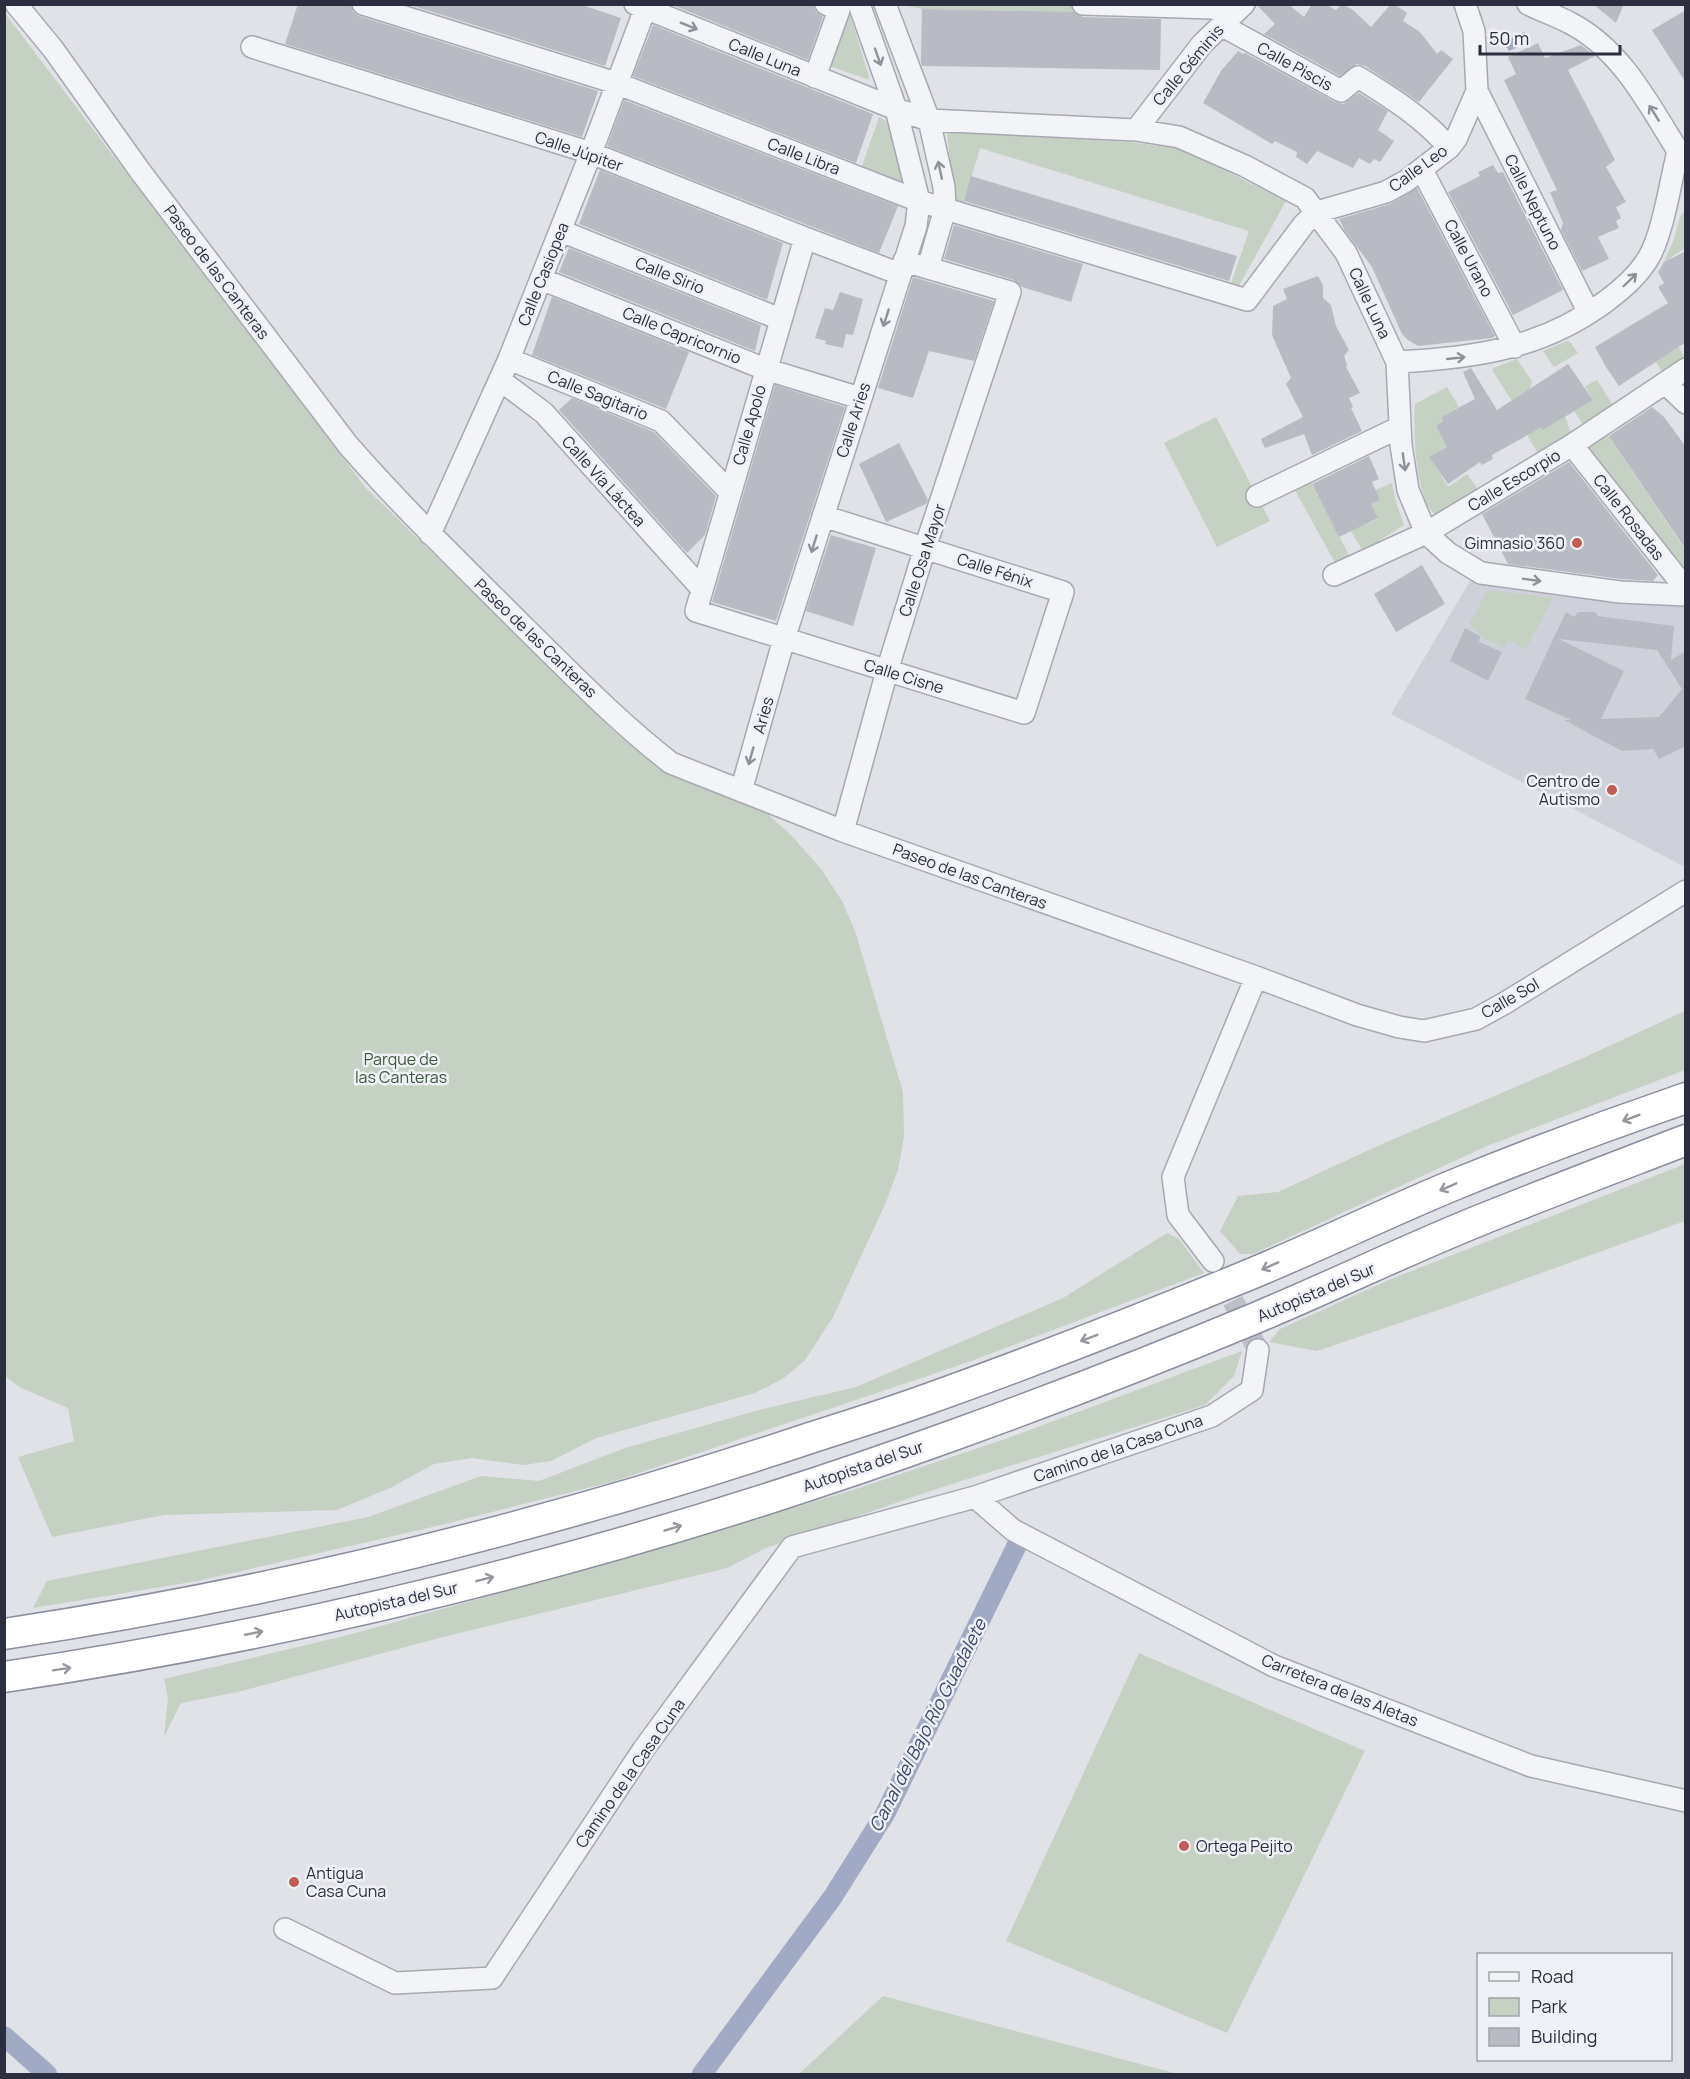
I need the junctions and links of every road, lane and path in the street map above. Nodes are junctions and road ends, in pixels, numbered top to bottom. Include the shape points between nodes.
1 (16, 4) edge
2 (35, 4) edge
3 (363, 4) edge
4 (826, 4) edge
5 (859, 4) edge
6 (885, 4) edge
7 (1083, 4) edge
8 (1465, 4) edge
9 (1528, 4) edge
10 (640, 7) edge
11 (1232, 15) edge
12 (252, 47) dead end
13 (53, 49) junction
14 (815, 77) junction
15 (616, 83) junction
16 (1477, 90) junction
17 (896, 109) junction
18 (929, 120) junction
19 (1136, 130) junction
20 (1449, 148) junction
21 (591, 153) junction
22 (1682, 156) edge
23 (1422, 170) junction
24 (919, 201) junction
25 (945, 209) junction
26 (1317, 212) junction
27 (561, 231) junction
28 (805, 238) junction
29 (902, 267) junction
30 (928, 268) junction
31 (541, 279) junction
32 (1010, 292) joint
33 (1589, 313) junction
34 (780, 319) junction
35 (1515, 347) junction
36 (509, 359) junction
37 (1397, 362) junction
38 (765, 369) junction
39 (1686, 369) edge
40 (500, 380) junction
41 (1665, 383) junction
42 (860, 398) junction
43 (1686, 403) edge
44 (1400, 427) junction
45 (1572, 445) junction
46 (730, 492) junction
47 (1257, 496) dead end
48 (823, 516) junction
49 (1426, 533) junction
50 (430, 534) junction
51 (926, 548) junction
52 (1334, 575) dead end
53 (702, 589) junction
54 (1686, 590) edge
55 (1686, 595) edge
56 (696, 611) joint
57 (784, 639) junction
58 (887, 671) junction
59 (1024, 713) joint
60 (741, 791) junction
61 (843, 831) junction
62 (1686, 891) edge
63 (1214, 963) joint
64 (1256, 977) junction
65 (1686, 1098) edge
66 (1686, 1140) edge
67 (1213, 1261) tunnel mouth
68 (1258, 1350) tunnel mouth
69 (975, 1497) junction
70 (4, 1634) edge
71 (4, 1677) edge
72 (1686, 1801) edge
73 (285, 1929) dead end

1 - 13 street
2 - 13 street
3 - 15 street, Calle Libra
4 - 14 street via 839,10
5 -> 17 street
6 - 18 street
7 - 11 street via 1213,8
8 - 16 street, Calle Leo via 1474,31
22 -> 9 street via 1625,70 1599,44 1572,24
10 -> 14 street, Calle Luna
10 - 15 street, Calle Casiopea
11 - 19 street, Calle Géminis via 1202,44
11 - 20 street, Calle Piscis via 1341,92 1358,76 1410,110
12 - 21 street, Calle Júpiter
13 - 50 street, Paseo de las Canteras via 140,171 348,445
14 - 17 street, Calle Luna
15 - 21 street, Calle Casiopea
15 - 24 street, Calle Libra
16 - 20 street, Calle Leo
16 - 33 street, Calle Neptuno
17 - 18 street, Calle Luna
17 - 24 street
18 - 19 street, Calle Luna
25 -> 18 street
19 - 26 street, Calle Luna via 1179,137 1212,150 1305,198
20 - 23 street, Calle Leo
21 - 27 street, Calle Casiopea
21 - 28 street, Calle Júpiter
33 -> 22 street via 1626,285 1651,255
23 - 26 street, Calle Leo via 1386,192
23 - 35 street, Calle Urano
24 - 25 street, Calle Libra
24 - 29 street, Calle Aries via 916,226
25 - 26 street, Calle Libra via 1247,300
25 - 30 street
26 - 37 street, Calle Luna via 1346,253
27 - 31 street, Calle Casiopea
27 - 34 street, Calle Sirio
28 - 29 street, Calle Júpiter
28 - 34 street, Calle Apolo
29 - 30 street, Calle Júpiter
29 -> 42 street, Calle Aries
30 - 32 street, Calle Júpiter
31 - 36 street, Calle Casiopea
31 - 38 street, Calle Capricornio
32 - 51 street, Calle Osa Mayor
33 - 35 street
34 - 38 street, Calle Apolo
37 -> 35 street via 1469,357
36 - 40 street, Calle Casiopea
36 - 46 street, Calle Sagitario via 661,421
37 - 44 street, Calle Luna
38 - 42 street, Calle Capricornio
38 - 46 street, Calle Apolo
39 - 41 street, Calle Escorpio
40 - 50 street, Calle Casiopea
40 - 53 street, Calle Vía Láctea via 544,413
41 - 43 street
41 - 45 street, Calle Escorpio
42 - 48 street, Calle Aries
44 - 47 street
44 -> 49 street, Calle Luna via 1407,490
45 - 49 street, Calle Escorpio
45 - 54 street, Calle Rosadas
46 - 53 street, Calle Apolo
48 - 51 street, Calle Fénix
48 -> 57 street, Calle Aries
49 - 52 street, Calle Escorpio
49 -> 55 street, Calle Luna via 1448,553 1481,573 1620,592
50 - 60 street, Paseo de las Canteras via 651,748 671,763
51 - 58 street, Calle Osa Mayor
51 - 59 street, Calle Fénix via 1063,592
53 - 56 street, Calle Apolo
56 - 57 street, Calle Cisne
57 - 58 street, Calle Cisne
57 -> 60 street, Aries
58 - 59 street, Calle Cisne
58 - 61 street, Calle Osa Mayor
60 - 61 street, Paseo de las Canteras
61 - 63 street, Paseo de las Canteras
62 - 64 street, Calle Sol via 1496,1008 1432,1030 1399,1027 1357,1015
63 - 64 street, Calle Sol
64 - 67 street via 1173,1177 1178,1215
65 -> 70 highway via 1461,1182 1242,1278 1075,1343 925,1400 720,1468 574,1512 263,1588
71 -> 66 highway, Autopista del Sur via 272,1630 583,1555 738,1508 949,1437 1107,1377 1260,1316 1475,1222
68 - 69 street, Camino de la Casa Cuna via 1252,1390 1212,1416
69 - 72 street, Carretera de las Aletas via 1013,1530 1274,1665 1531,1766
69 - 73 street, Camino de la Casa Cuna via 792,1547 644,1750 492,1978 395,1983

